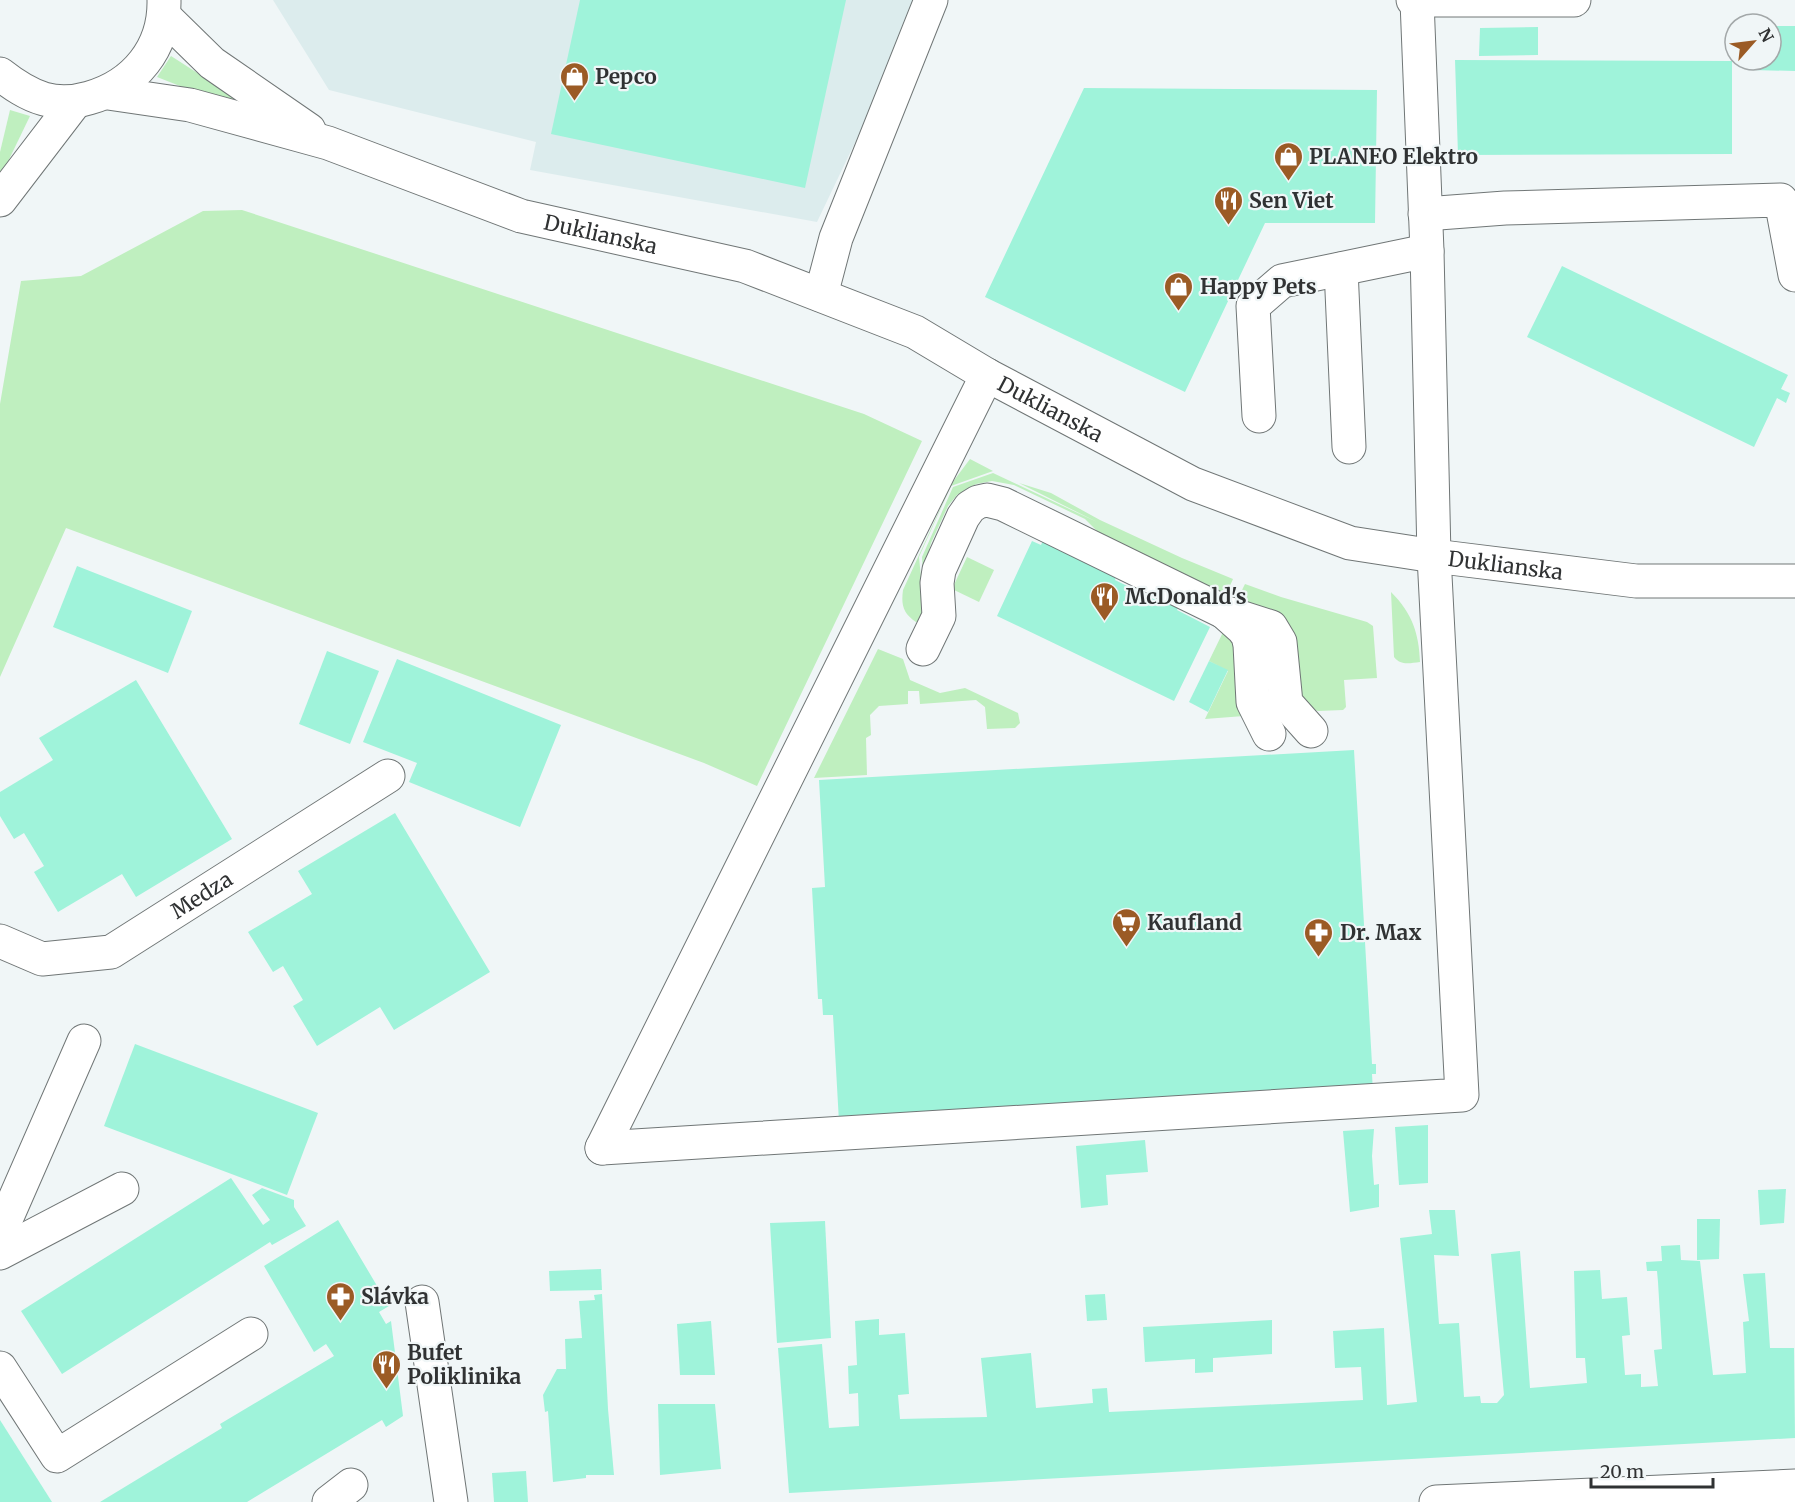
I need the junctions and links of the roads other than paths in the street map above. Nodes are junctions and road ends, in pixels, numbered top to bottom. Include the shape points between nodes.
1 (931, 0) edge
2 (1415, 0) edge
3 (1574, 0) edge
4 (164, 8) edge
5 (0, 74) edge
6 (108, 93) junction
7 (75, 102) junction
8 (328, 143) junction
9 (0, 200) edge
10 (1425, 214) junction
11 (1427, 251) junction
12 (1341, 269) junction
13 (1795, 275) edge
14 (821, 295) junction
15 (987, 375) junction
16 (1259, 416) dead end
17 (1349, 447) dead end
18 (1434, 556) junction
19 (1795, 581) edge
20 (1224, 612) junction
21 (924, 649) dead end
22 (1311, 732) dead end
23 (1269, 734) dead end
24 (388, 776) dead end
25 (0, 941) edge
26 (84, 1041) dead end
27 (122, 1190) dead end
28 (0, 1233) edge
29 (0, 1253) edge
30 (422, 1302) dead end
31 (251, 1334) dead end
32 (0, 1368) edge
33 (1795, 1486) edge
34 (451, 1502) edge
35 (1436, 1502) edge

1 - 14 street via 836,238
2 - 3 street
2 - 10 street
4 - 6 street via 154,47 135,74
4 - 8 street via 212,63
5 - 7 street via 18,88 46,100
6 - 7 street
6 - 8 street via 190,105
7 - 9 street
8 - 14 street, Duklianska via 520,216 745,266
10 - 11 street
10 - 13 street via 1781,200
11 - 12 street
11 - 18 street
12 - 16 street via 1282,281 1253,306
12 - 17 street
14 - 15 street, Duklianska via 915,332
15 - 18 street, Duklianska via 1193,484 1350,543
15 - 18 street via 602,1148 1462,1095
18 - 19 street, Duklianska via 1636,581
20 - 21 street via 1003,504 987,500 970,507 963,517 939,570 939,616
20 - 22 street via 1271,627 1277,634 1287,703
20 - 23 street via 1248,636 1252,702
24 - 25 street, Medza via 111,952 42,959
26 - 28 street
27 - 29 street
30 - 34 street
31 - 32 street via 57,1456
33 - 35 street

